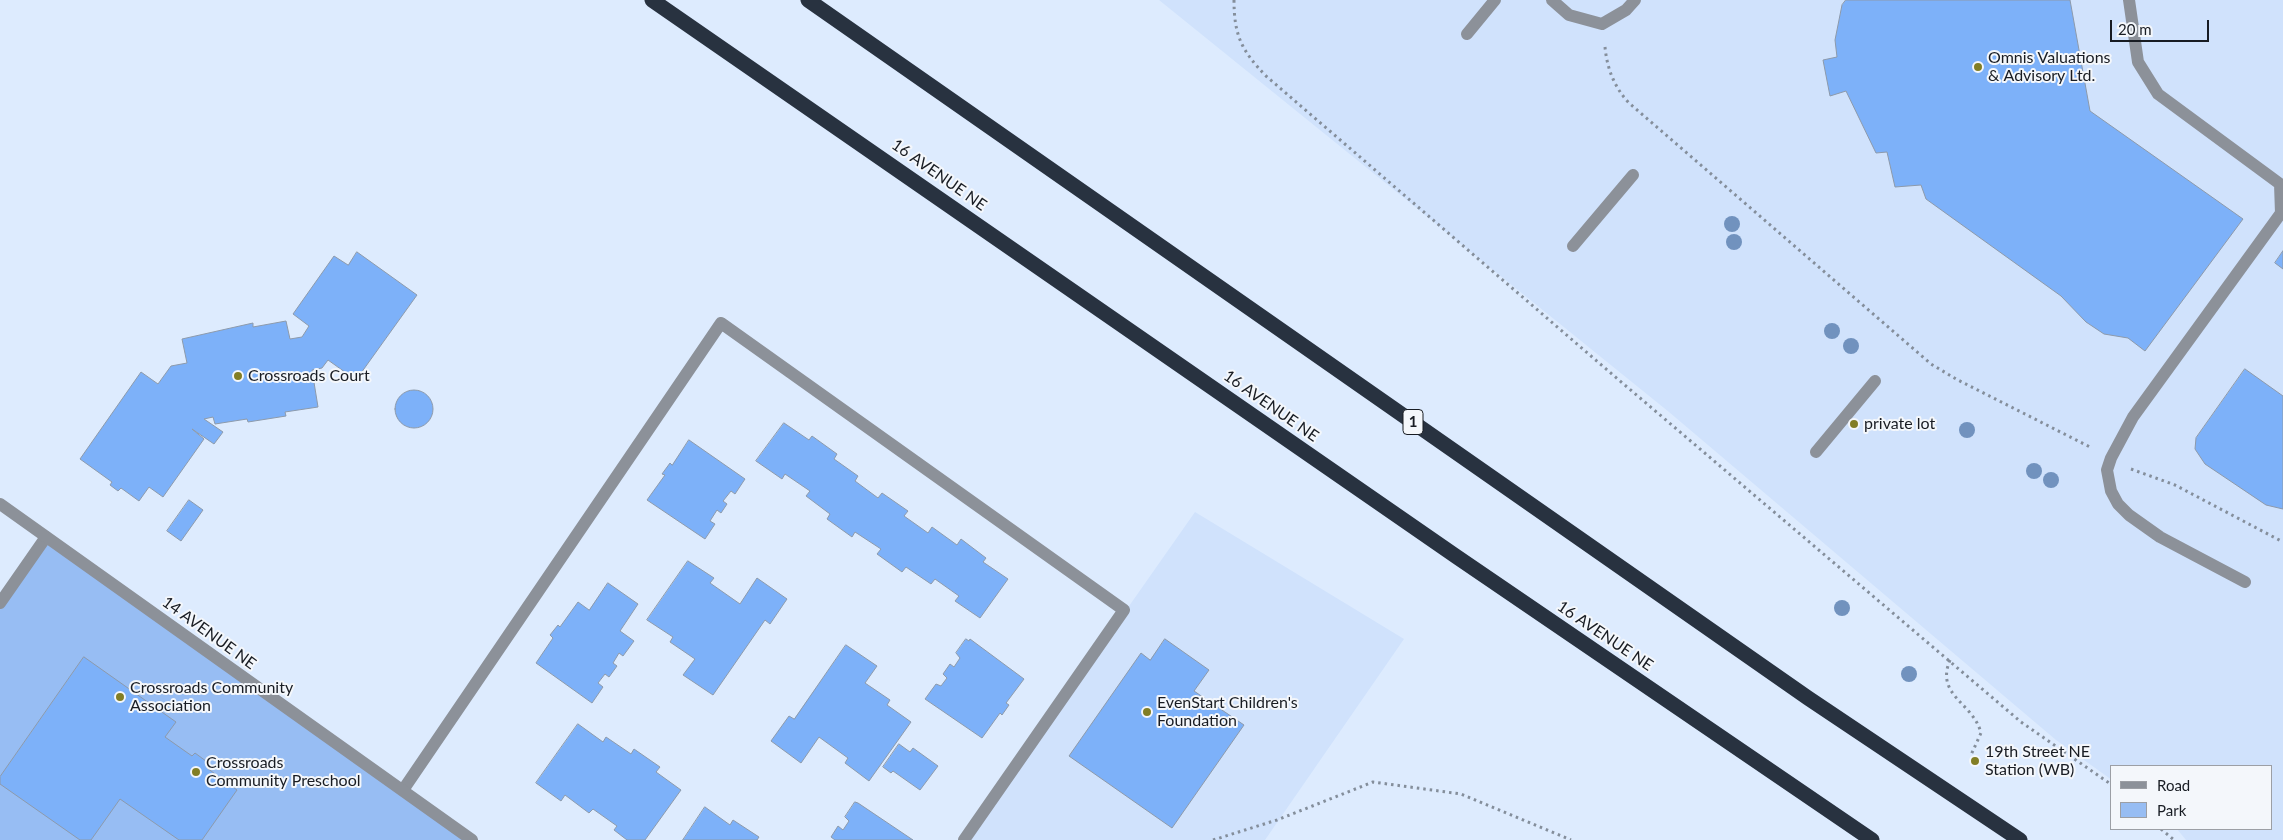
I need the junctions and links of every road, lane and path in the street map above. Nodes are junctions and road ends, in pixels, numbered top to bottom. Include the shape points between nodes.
1 (652, 0) edge
2 (808, 0) edge
3 (1234, 0) edge
4 (1495, 0) edge
5 (1552, 0) edge
6 (1636, 0) edge
7 (2129, 0) edge
8 (1466, 34) dead end
9 (1606, 57) dead end
10 (1633, 175) dead end
11 (1573, 246) dead end
12 (1875, 381) dead end
13 (2093, 449) dead end
14 (1816, 452) dead end
15 (2125, 466) dead end
16 (0, 504) edge
17 (46, 537) junction
18 (2283, 542) edge
19 (2245, 582) dead end
20 (0, 603) edge
21 (1950, 660) junction
22 (1971, 755) dead end
23 (2110, 784) edge
24 (403, 790) junction
25 (2162, 830) edge
26 (472, 840) edge
27 (964, 840) edge
28 (1213, 840) edge
29 (1571, 840) edge
30 (1872, 840) edge
31 (2020, 840) edge
32 (2174, 840) edge

1 - 30 highway, 16 AVENUE NE
2 - 31 highway, 1 via 1808,698
3 - 21 path via 1240,45 1266,76 1830,561
4 - 8 street
5 - 6 street via 1570,16 1602,24
7 - 19 street via 2138,62 2158,94 2280,184 2282,213 2133,417 2111,458 2108,480 2118,504 2143,526
9 - 13 path via 1610,74 1629,103 1931,364 1956,380
10 - 11 street
12 - 14 street
15 - 18 path via 2175,485
16 - 17 street, 14 AVENUE NE
17 - 20 street
17 - 24 street, 14 AVENUE NE
21 - 22 path via 1946,668 1951,692 1973,713 1981,733
21 - 23 path via 2021,722
24 - 26 street, 14 AVENUE NE
24 - 27 street via 721,323 1124,610
25 - 32 path
28 - 29 path via 1277,820 1373,782 1461,794

